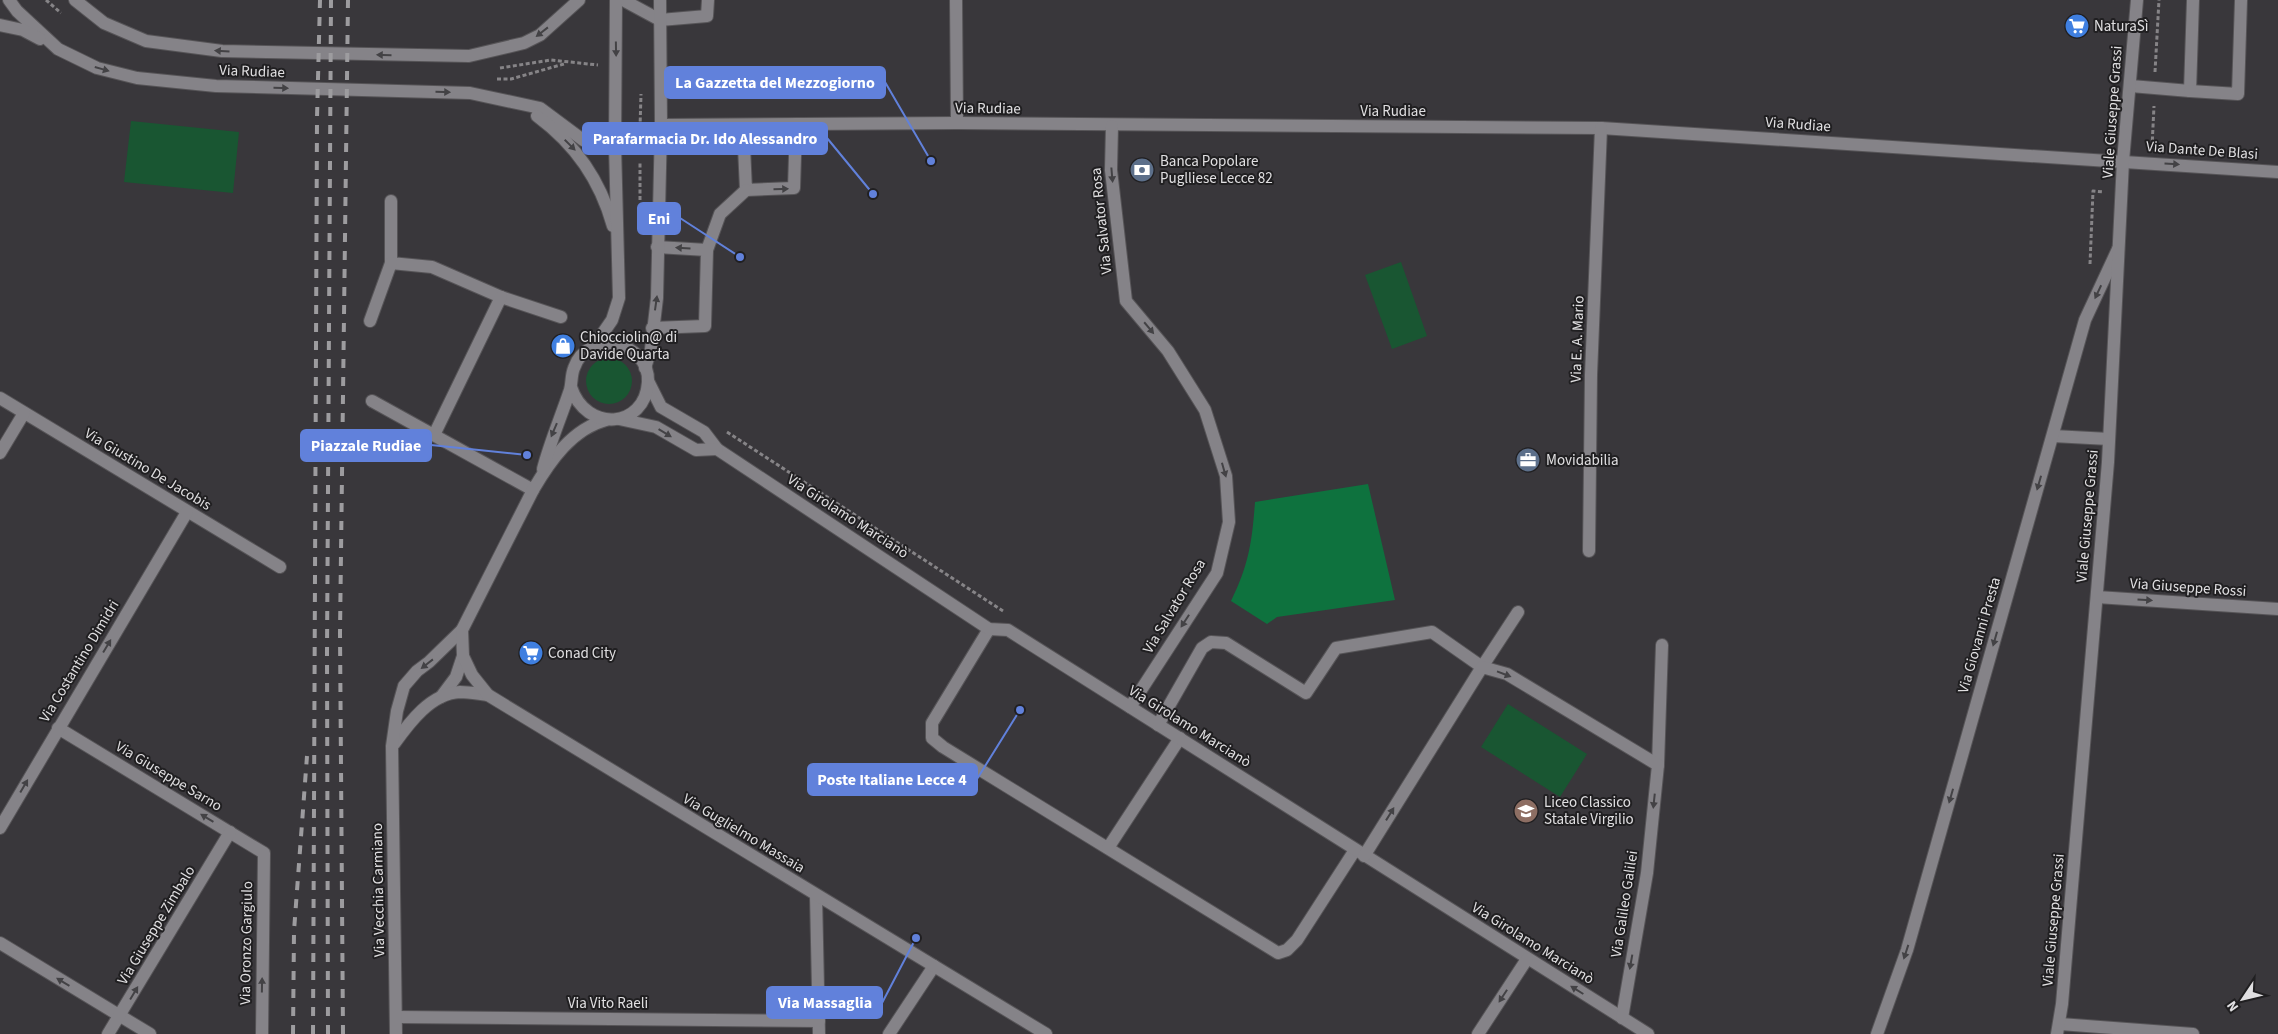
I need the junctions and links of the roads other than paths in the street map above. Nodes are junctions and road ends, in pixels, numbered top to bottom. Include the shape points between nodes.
1 (9, 0) edge
2 (75, 0) edge
3 (579, 0) edge
4 (616, 0) edge
5 (623, 0) edge
6 (660, 0) edge
7 (708, 0) edge
8 (956, 0) edge
9 (2137, 0) edge
10 (2193, 0) edge
11 (2241, 0) edge
12 (660, 20) junction
13 (0, 25) edge
14 (58, 49) junction
15 (2130, 86) junction
16 (2190, 91) junction
17 (519, 102) junction
18 (957, 123) junction
19 (796, 124) junction
20 (661, 125) junction
21 (742, 125) junction
22 (1112, 126) junction
23 (1601, 128) junction
24 (660, 144) junction
25 (615, 146) junction
26 (2123, 161) junction
27 (2278, 172) edge
28 (746, 190) junction
29 (391, 201) dead end
30 (619, 246) junction
31 (657, 246) junction
32 (2118, 248) junction
33 (707, 250) junction
34 (391, 263) junction
35 (501, 297) junction
36 (561, 317) dead end
37 (370, 321) dead end
38 (652, 328) junction
39 (594, 346) junction
40 (647, 374) junction
41 (571, 387) junction
42 (0, 398) edge
43 (372, 401) dead end
44 (24, 413) junction
45 (612, 420) junction
46 (434, 436) junction
47 (2053, 436) junction
48 (2109, 439) junction
49 (716, 449) junction
50 (0, 453) edge
51 (542, 474) junction
52 (533, 490) junction
53 (187, 512) junction
54 (1589, 551) dead end
55 (280, 567) dead end
56 (2097, 597) junction
57 (2278, 609) edge
58 (1518, 612) dead end
59 (989, 629) junction
60 (462, 630) junction
61 (1662, 645) dead end
62 (463, 656) junction
63 (1482, 667) junction
64 (488, 695) junction
65 (441, 698) junction
66 (1130, 707) junction
67 (1158, 725) junction
68 (58, 728) junction
69 (1180, 738) junction
70 (392, 746) junction
71 (1658, 766) junction
72 (0, 828) edge
73 (230, 832) junction
74 (1108, 848) junction
75 (264, 853) joint
76 (1360, 853) junction
77 (816, 896) junction
78 (0, 943) edge
79 (1527, 959) junction
80 (934, 966) junction
81 (120, 1016) junction
82 (396, 1017) junction
83 (1622, 1018) junction
84 (819, 1021) junction
85 (2059, 1029) edge
86 (108, 1034) edge
87 (150, 1034) edge
88 (262, 1034) edge
89 (396, 1034) edge
90 (819, 1034) edge
91 (889, 1034) edge
92 (1046, 1034) edge
93 (1478, 1034) edge
94 (1648, 1034) edge
95 (1877, 1034) edge
96 (2193, 1034) edge

1 - 14 street, Via Rudiae via 16,11
3 -> 2 street, Via Rudiae via 540,35 524,43 468,56 222,51 146,41 104,23
4 -> 25 street
5 - 12 street
6 - 12 street
7 - 12 street via 707,16
8 - 18 street
9 - 15 street, Viale Giuseppe Grassi
10 - 16 street
11 - 16 street via 2238,94
12 - 20 street
13 - 14 street via 23,30
14 -> 17 street, Via Rudiae via 97,68 137,78 216,86 470,93
15 - 16 street
15 - 26 street, Viale Giuseppe Grassi
17 - 25 street, Via Rudiae via 540,108 583,140 597,146
17 -> 30 street, Via Rudiae via 575,150 593,174 608,207
18 - 19 street, Via Rudiae
18 - 22 street, Via Rudiae
19 - 21 street, Via Rudiae
28 -> 19 street via 794,188
20 - 21 street, Via Rudiae
20 - 24 street
21 - 28 street
22 - 23 street, Via Rudiae
22 -> 66 street, Via Salvator Rosa via 1111,170 1126,301 1168,351 1205,410 1226,476 1229,522 1217,572
23 - 26 street, Via Rudiae
23 - 54 street, Via E. A. Mario via 1591,375
24 - 25 street, Via Rudiae
24 - 31 street
25 - 30 street
26 -> 27 street, Via Dante De Blasi
26 - 32 street, Viale Giuseppe Grassi
28 - 33 street via 720,214
29 - 34 street
30 - 39 street via 619,298 612,320
33 -> 31 street
38 -> 31 street via 657,298
32 -> 47 street, Via Giovanni Presta via 2085,320
32 - 48 street, Viale Giuseppe Grassi
33 - 38 street via 705,326
34 - 35 street via 432,267
34 - 37 street
35 - 36 street
35 - 46 street
38 - 40 street
39 - 40 street via 609,343 624,346 637,355
39 - 41 street via 575,363
40 - 45 street via 646,393 640,405 631,414
40 - 49 street, Via Girolamo Marcianò via 661,407 704,432
41 - 45 street via 583,410 594,417
41 -> 51 street via 550,441
42 - 44 street, Via Giustino De Jacobis
43 - 46 street
44 - 50 street
44 - 53 street, Via Giustino De Jacobis
45 -> 49 street, Via Girolamo Marcianò via 656,427 696,450
45 - 51 street via 586,426
46 - 52 street
47 - 48 street
47 -> 95 street, Via Giovanni Presta via 1907,950
48 - 56 street, Viale Giuseppe Grassi
49 - 59 street, Via Girolamo Marcianò
51 - 52 street
52 - 60 street
53 - 55 street, Via Giustino De Jacobis
68 -> 53 street, Via Costantino Dimidri
56 -> 57 street, Via Giuseppe Rossi
56 - 85 street, Viale Giuseppe Grassi
58 - 63 street
59 - 66 street, Via Girolamo Marcianò via 1008,630
59 - 74 street via 932,722 932,738
60 - 62 street, Via Guglielmo Massaia
60 -> 70 street, Via Vecchia Carmiano via 404,686
61 - 71 street, Via Galileo Galilei
62 - 64 street, Via Guglielmo Massaia via 472,675
62 - 65 street via 456,677
63 - 67 street via 1432,632 1336,648 1306,693 1226,643 1211,642 1202,648
63 -> 71 street via 1507,674
76 -> 63 street
64 - 65 street via 459,692
64 - 77 street, Via Guglielmo Massaia
65 - 70 street via 423,710
66 - 67 street, Via Girolamo Marcianò
67 - 69 street, Via Girolamo Marcianò
72 -> 68 street, Via Costantino Dimidri
73 -> 68 street, Via Giuseppe Sarno
69 - 74 street
69 - 76 street, Via Girolamo Marcianò
70 - 82 street, Via Vecchia Carmiano
71 -> 83 street, Via Galileo Galilei via 1647,873
73 - 75 street, Via Giuseppe Sarno
81 -> 73 street, Via Giuseppe Zimbalo
74 - 76 street via 1278,953 1287,950 1297,940
88 -> 75 street, Via Oronzo Gargiulo
76 - 79 street, Via Girolamo Marcianò
77 - 80 street, Via Guglielmo Massaia
77 - 84 street
81 -> 78 street
83 -> 79 street, Via Girolamo Marcianò
79 -> 93 street
80 - 91 street
80 - 92 street, Via Guglielmo Massaia
81 - 86 street, Via Giuseppe Zimbalo
81 - 87 street
82 - 84 street, Via Vito Raeli
82 - 89 street, Via Vecchia Carmiano
83 - 94 street, Via Girolamo Marcianò
84 - 90 street
85 - 96 street

